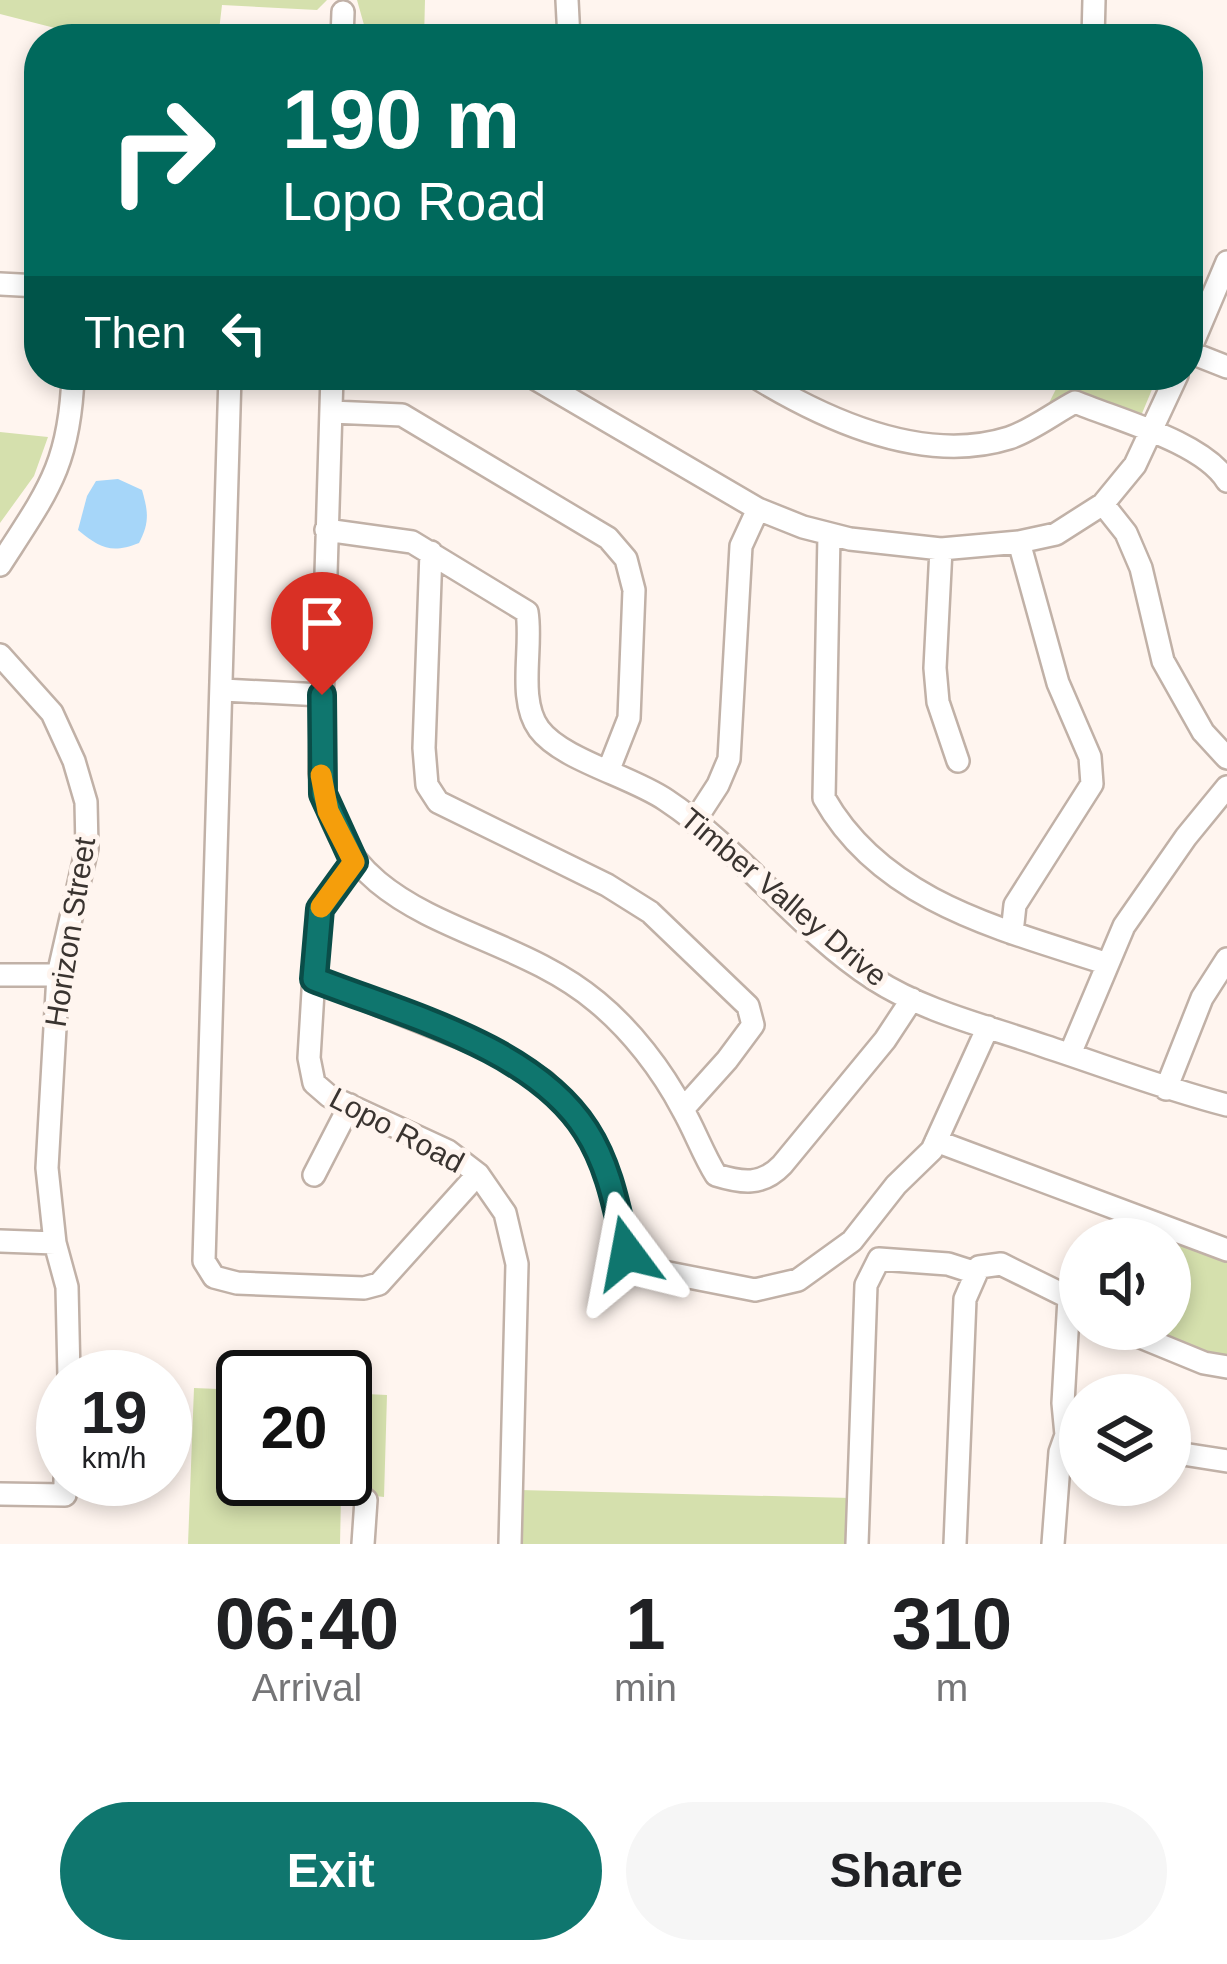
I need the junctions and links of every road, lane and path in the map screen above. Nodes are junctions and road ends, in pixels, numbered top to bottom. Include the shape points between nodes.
1 (343, 13) dead end
2 (343, 24) edge
3 (1227, 262) edge
4 (1203, 318) edge
5 (73, 390) edge
6 (230, 390) edge
7 (332, 390) edge
8 (556, 390) edge
9 (783, 390) edge
10 (1170, 390) edge
11 (331, 412) junction
12 (1149, 432) junction
13 (1227, 481) edge
14 (1103, 504) junction
15 (758, 508) junction
16 (326, 530) junction
17 (829, 534) junction
18 (1019, 542) junction
19 (941, 550) junction
20 (431, 552) junction
21 (0, 565) edge
22 (0, 655) edge
23 (223, 690) junction
24 (322, 695) junction
25 (1227, 758) edge
26 (958, 761) dead end
27 (609, 769) junction
28 (1227, 787) edge
29 (694, 822) junction
30 (354, 862) junction
31 (1012, 933) junction
32 (1227, 959) edge
33 (1106, 963) junction
34 (0, 975) edge
35 (58, 975) junction
36 (314, 979) junction
37 (912, 999) junction
38 (988, 1027) junction
39 (1070, 1054) junction
40 (1166, 1089) junction
41 (350, 1105) junction
42 (1227, 1105) edge
43 (683, 1109) junction
44 (936, 1141) junction
45 (314, 1174) dead end
46 (478, 1174) junction
47 (862, 1226) junction
48 (0, 1241) edge
49 (55, 1243) junction
50 (1227, 1250) edge
51 (879, 1258) junction
52 (976, 1269) junction
53 (1059, 1293) edge
54 (68, 1350) edge
55 (1172, 1350) edge
56 (1227, 1367) edge
57 (1191, 1455) edge
58 (1227, 1460) edge
59 (1059, 1466) edge
60 (36, 1490) edge
61 (0, 1494) edge
62 (366, 1506) edge
63 (363, 1544) edge
64 (510, 1544) edge
65 (857, 1544) edge
66 (955, 1544) edge
67 (1053, 1544) edge

1 - 2 street
3 - 4 street
5 - 21 street via 61,465
6 - 23 street
7 - 11 street
8 - 15 street
9 - 12 street via 882,437 955,446 1012,438 1075,402
10 - 12 street
11 - 16 street
11 - 27 street via 402,415 608,538 626,559 634,590 629,718
12 - 13 street via 1210,460
12 - 14 street
14 - 18 street via 1056,534
14 - 25 street via 1141,568 1163,661
15 - 17 street
15 - 29 street via 741,546 729,759
16 - 20 street, Timber Valley Drive via 399,538
16 - 24 street
17 - 19 street
17 - 31 street via 824,798 884,867 923,896
18 - 19 street
18 - 31 street via 1092,784 1015,905
19 - 26 street via 935,668
20 - 27 street, Timber Valley Drive via 527,613 536,727 565,752
20 - 43 street via 424,748 427,784 438,802 650,912 748,1006 753,1025
22 - 35 street, Horizon Street via 52,713 86,802 87,848
23 - 24 street
23 - 46 street via 208,1271 237,1282 379,1284
24 - 30 street via 323,794
27 - 29 street, Timber Valley Drive
28 - 33 street via 1124,926
29 - 37 street, Timber Valley Drive via 817,934
30 - 36 street, Lopo Road via 320,909
30 - 43 street via 401,899 559,974 595,1000 625,1027
31 - 33 street
32 - 40 street via 1192,1019
33 - 39 street
34 - 35 street
35 - 49 street, Horizon Street via 47,1168
36 - 41 street, Lopo Road via 314,1083
36 - 47 street via 499,1053 545,1082 586,1130 609,1179 627,1253 644,1268 755,1290 798,1280
37 - 38 street, Timber Valley Drive
37 - 43 street via 771,1176 750,1183 716,1175
38 - 39 street, Timber Valley Drive
38 - 44 street
39 - 40 street, Timber Valley Drive
40 - 42 street, Timber Valley Drive
41 - 45 street
41 - 46 street, Lopo Road via 448,1151
44 - 47 street
44 - 50 street
46 - 64 street, Lopo Road via 505,1213 517,1264
47 - 51 street
48 - 49 street
49 - 54 street, Horizon Street via 67,1287
51 - 52 street
51 - 65 street via 866,1285
52 - 53 street via 1001,1264
52 - 66 street via 965,1299
55 - 56 street
57 - 58 street
59 - 67 street
60 - 61 street
62 - 63 street

